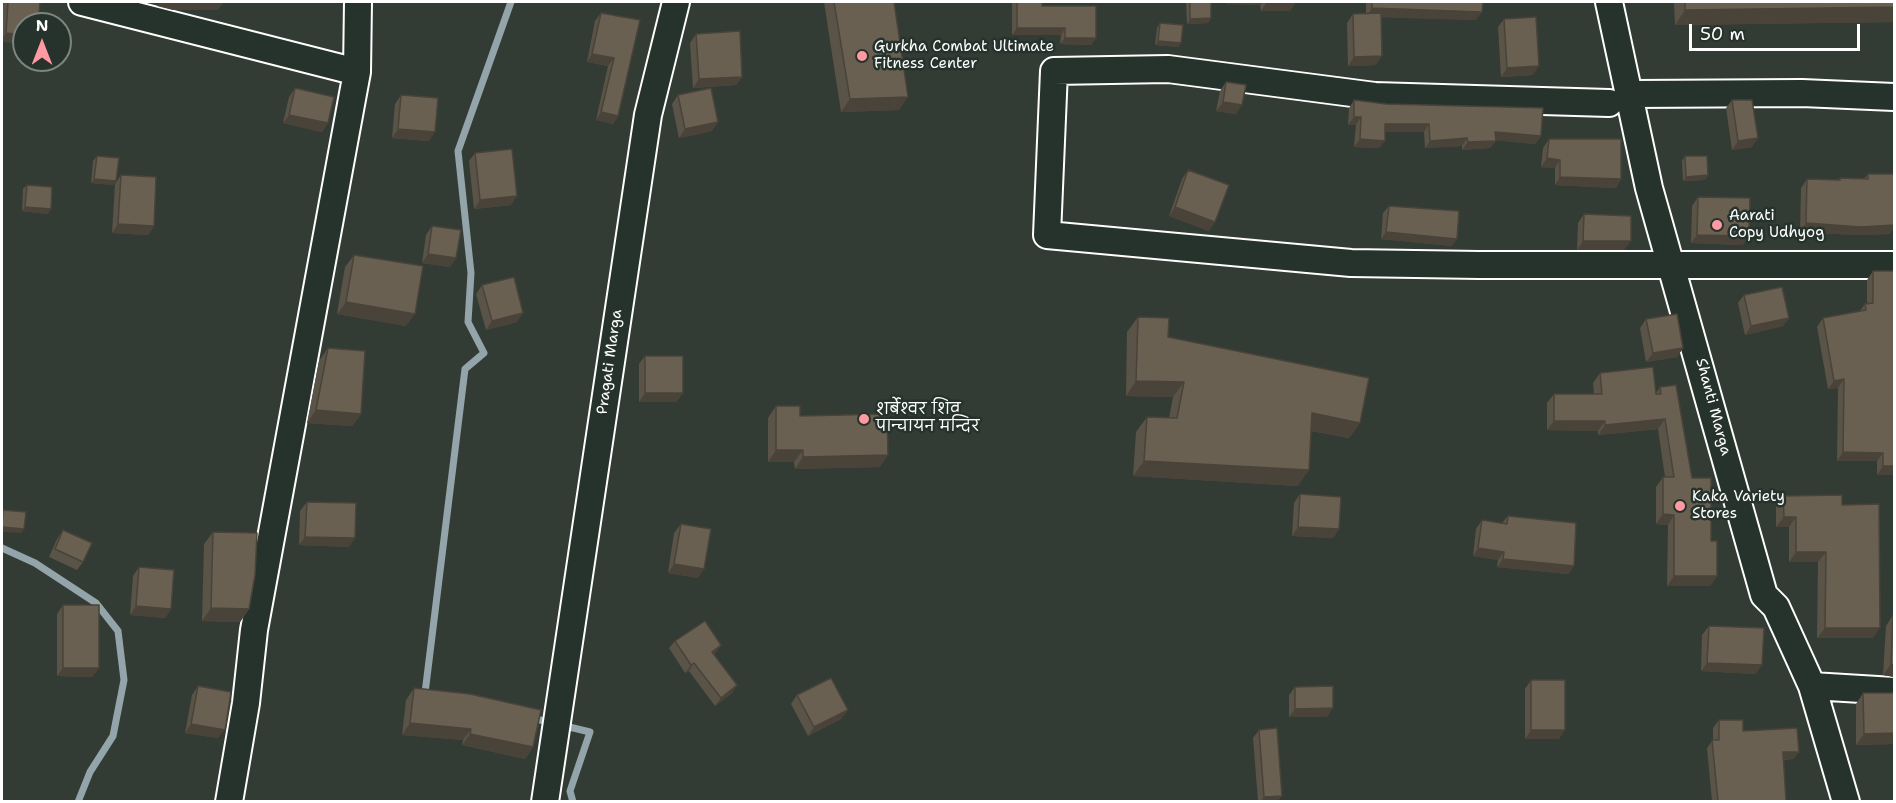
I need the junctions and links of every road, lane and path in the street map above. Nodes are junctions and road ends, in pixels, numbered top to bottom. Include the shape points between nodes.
1 (82, 2) edge
2 (358, 2) edge
3 (676, 2) edge
4 (1609, 2) edge
5 (357, 72) junction
6 (1634, 94) dead end
7 (1894, 97) edge
8 (1609, 103) dead end
9 (1894, 265) edge
10 (1673, 266) junction
11 (1812, 686) junction
12 (1894, 691) edge
13 (229, 801) edge
14 (545, 801) edge
15 (1846, 801) edge

1 - 5 street
2 - 5 street
3 - 14 street, Pragati Marga via 648,115
4 - 10 street, Shanti Marga via 1649,188
5 - 13 street via 254,630
6 - 7 street
8 - 10 street via 1375,96 1168,69 1054,71 1047,236 1351,263
9 - 10 street
10 - 11 street, Shanti Marga via 1764,595 1776,607
11 - 12 street
11 - 15 street, Shanti Marga

